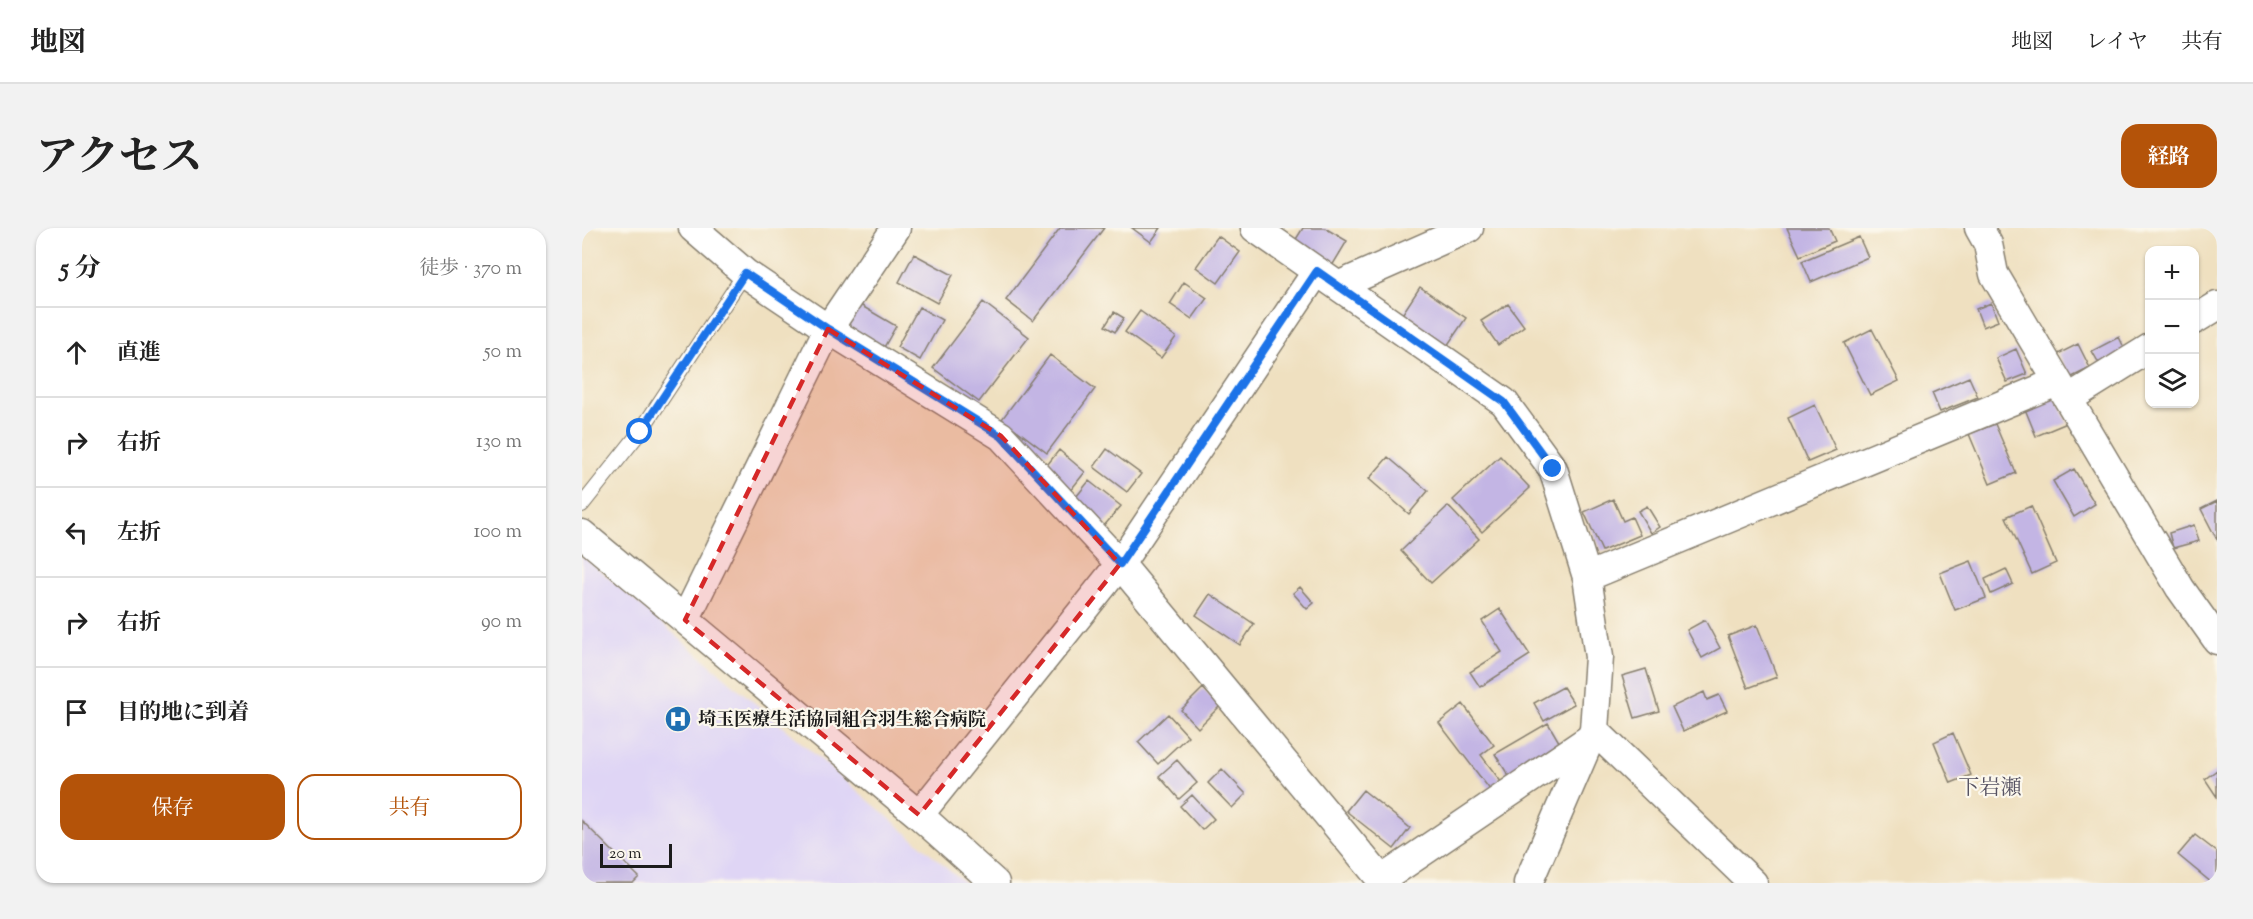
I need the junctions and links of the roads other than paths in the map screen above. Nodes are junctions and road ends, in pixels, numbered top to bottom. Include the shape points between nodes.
1 (693, 228) edge
2 (896, 228) edge
3 (1255, 228) edge
4 (1468, 228) edge
5 (1978, 228) edge
6 (745, 273) junction
7 (1329, 278) junction
8 (2217, 306) edge
9 (2199, 317) edge
10 (828, 329) junction
11 (2145, 350) edge
12 (2062, 391) junction
13 (582, 506) edge
14 (582, 534) edge
15 (1120, 564) junction
16 (1587, 577) junction
17 (685, 620) junction
18 (2217, 640) edge
19 (1592, 734) junction
20 (919, 814) junction
21 (1383, 881) edge
22 (994, 883) edge
23 (1528, 883) edge
24 (1753, 883) edge

1 - 6 street
2 - 10 street
3 - 7 street
4 - 7 street
5 - 12 street via 1988,244 1994,274
6 - 10 street
6 - 13 lane via 640,432
7 - 15 street
7 - 16 street via 1504,402 1553,469
8 - 9 street
10 - 15 street via 1001,436
10 - 17 street
11 - 12 street
12 - 16 street
12 - 18 street via 2180,588
14 - 17 street
15 - 20 street
15 - 21 street
16 - 19 street via 1599,657
17 - 20 street
19 - 21 street
19 - 23 street
19 - 24 street
20 - 22 street

